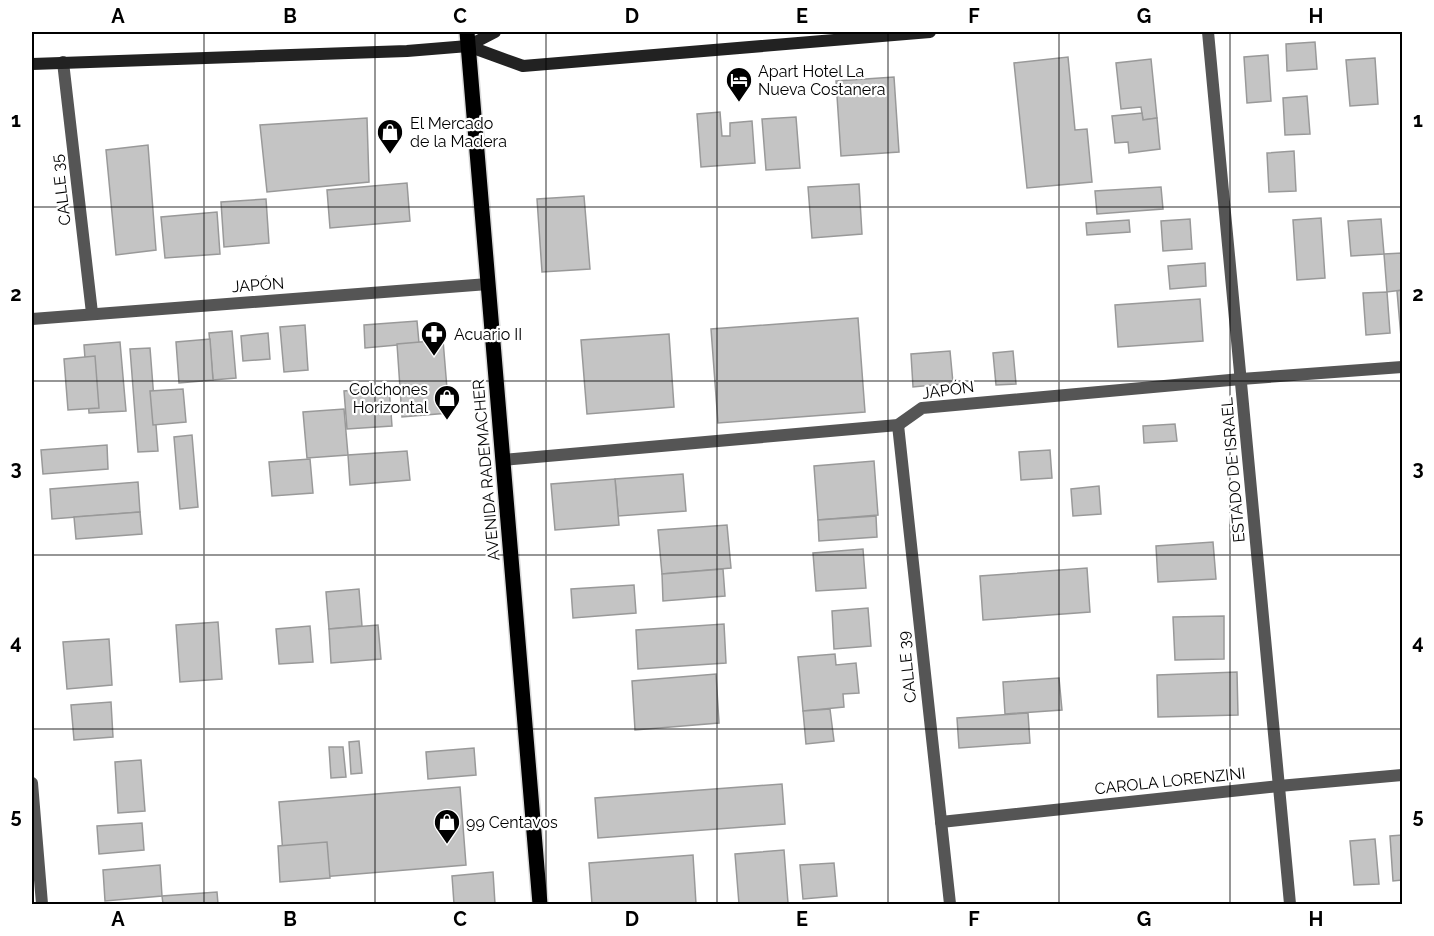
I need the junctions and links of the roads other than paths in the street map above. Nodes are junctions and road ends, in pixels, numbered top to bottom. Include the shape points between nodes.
1 (495, 32) edge
2 (930, 32) edge
3 (1208, 32) edge
4 (467, 39) edge
5 (63, 62) junction
6 (32, 64) edge
7 (488, 284) junction
8 (92, 314) junction
9 (32, 319) edge
10 (1402, 367) edge
11 (1241, 379) junction
12 (898, 425) junction
13 (503, 460) junction
14 (1402, 775) edge
15 (32, 783) edge
16 (1279, 786) junction
17 (941, 822) junction
18 (38, 898) edge
19 (540, 904) edge
20 (950, 904) edge
21 (1290, 904) edge

1 - 4 main road
2 - 4 main road via 523,66
3 - 11 street, ESTADO DE ISRAEL
4 - 5 main road via 407,51
4 - 7 main road, AVENIDA RADEMACHER
5 - 6 main road
5 - 8 street, CALLE 35
7 - 8 street, JAPÓN
7 - 13 main road, AVENIDA RADEMACHER
8 - 9 street, JAPÓN
10 - 11 street, JAPÓN
11 - 12 street, JAPÓN via 922,408
11 - 16 street, ESTADO DE ISRAEL
12 - 13 street, JAPÓN
12 - 17 street, CALLE 39
13 - 19 main road, AVENIDA RADEMACHER
14 - 16 street, CAROLA LORENZINI
15 - 18 street
16 - 17 street, CAROLA LORENZINI
16 - 21 street, ESTADO DE ISRAEL
17 - 20 street, CALLE 39

